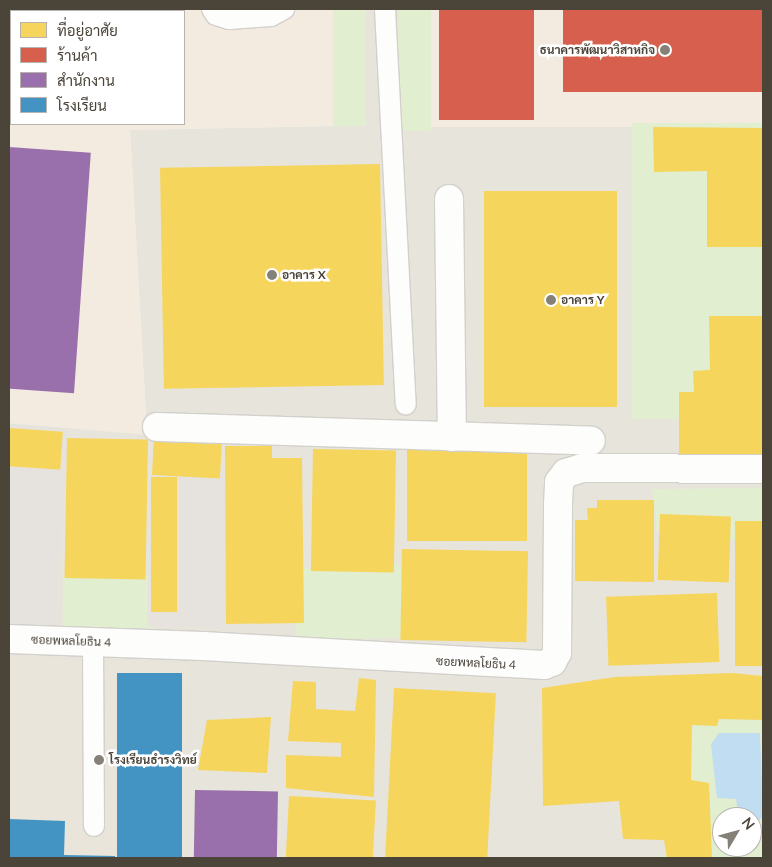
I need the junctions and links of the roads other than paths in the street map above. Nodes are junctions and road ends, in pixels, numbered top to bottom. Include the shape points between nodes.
1 (212, 9) edge
2 (284, 9) edge
3 (385, 9) edge
4 (449, 199) dead end
5 (406, 404) dead end
6 (157, 427) dead end
7 (452, 437) junction
8 (561, 440) junction
9 (591, 441) dead end
10 (763, 469) edge
11 (566, 473) junction
12 (9, 639) edge
13 (94, 641) junction
14 (94, 826) dead end

1 - 2 lane via 216,15 229,19 271,16
3 - 5 lane
4 - 7 street
6 - 7 street
7 - 8 street
8 - 9 street
8 - 11 street
10 - 11 street via 582,468
11 - 13 street, ซอยพหลโยธิน 4 via 559,482 557,653 552,662 544,665
12 - 13 street, ซอยพหลโยธิน 4
13 - 14 lane

